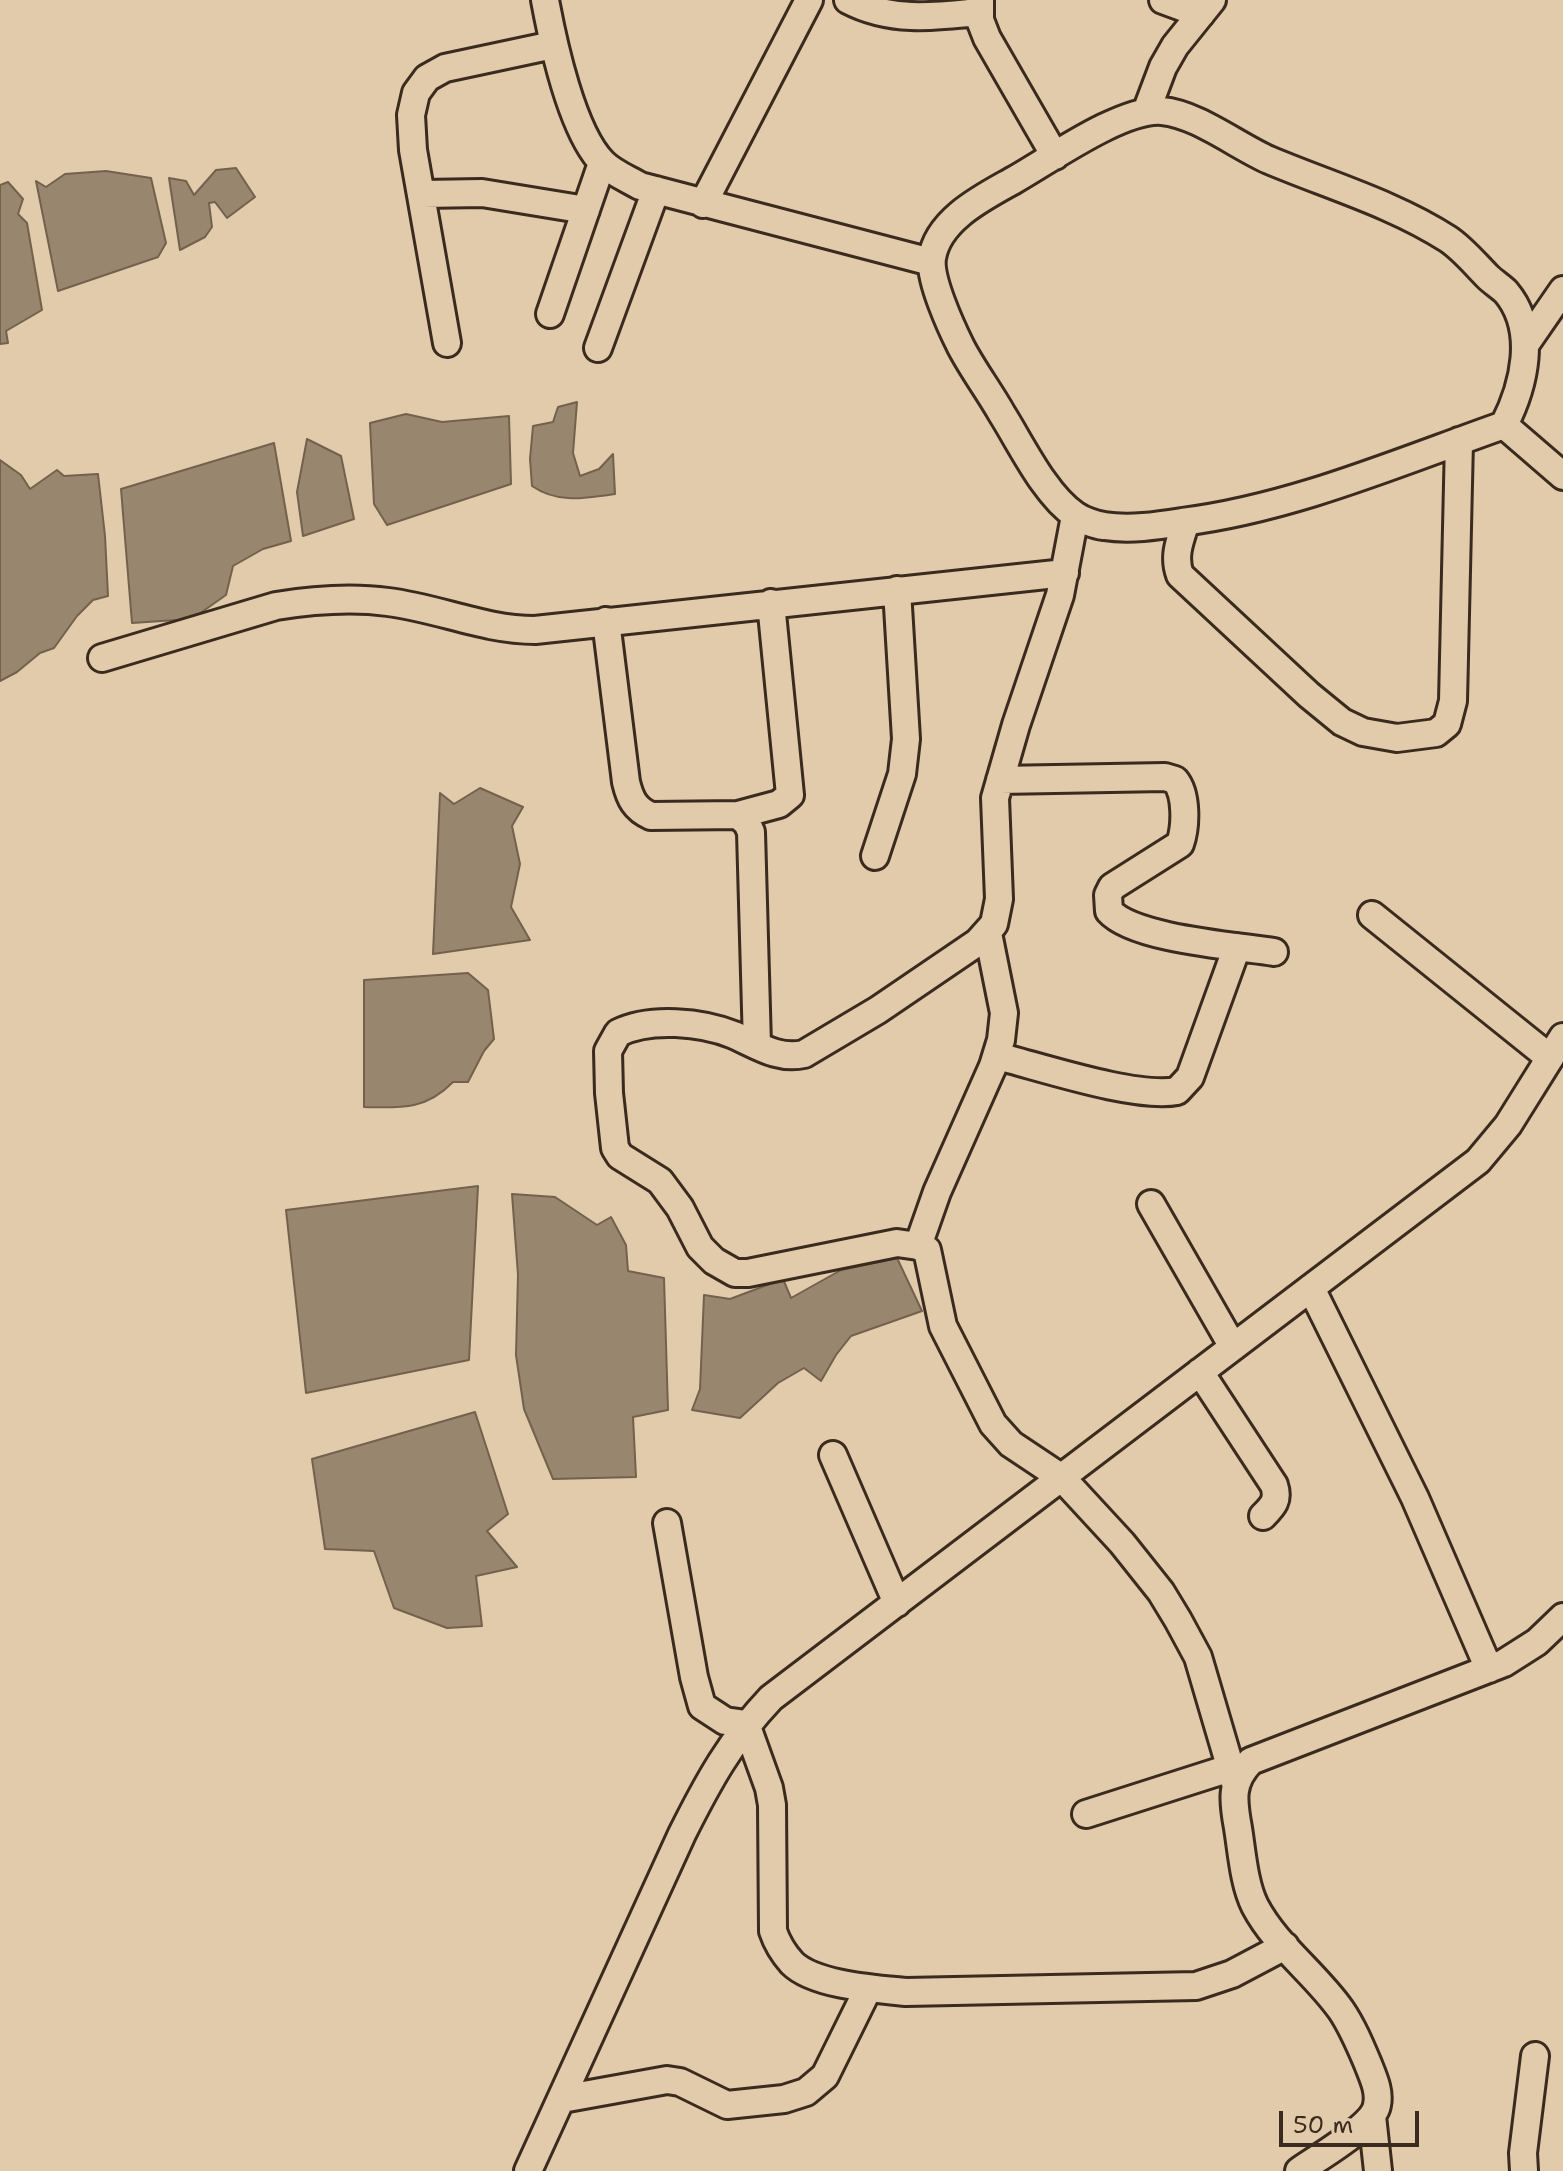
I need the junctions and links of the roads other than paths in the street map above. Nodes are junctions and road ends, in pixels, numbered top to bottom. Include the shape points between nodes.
1 (545, 0) edge
2 (809, 0) edge
3 (848, 0) edge
4 (1163, 0) edge
5 (980, 6) edge
6 (1206, 7) edge
7 (553, 45) junction
8 (1146, 112) junction
9 (1055, 156) junction
10 (602, 163) junction
11 (656, 190) junction
12 (423, 194) junction
13 (703, 204) junction
14 (586, 210) junction
15 (931, 262) junction
16 (1563, 290) edge
17 (550, 314) dead end
18 (447, 343) dead end
19 (1525, 345) junction
20 (598, 348) dead end
21 (1504, 425) junction
22 (1459, 441) junction
23 (1563, 476) edge
24 (1075, 516) junction
25 (1186, 522) junction
26 (1065, 573) junction
27 (897, 590) junction
28 (771, 603) junction
29 (606, 621) junction
30 (102, 658) dead end
31 (1000, 780) junction
32 (738, 815) junction
33 (875, 856) dead end
34 (1372, 915) dead end
35 (988, 933) junction
36 (1237, 947) junction
37 (1274, 952) dead end
38 (757, 1045) junction
39 (1556, 1047) edge
40 (997, 1056) junction
41 (1151, 1204) dead end
42 (918, 1246) junction
43 (1311, 1288) junction
44 (1233, 1347) junction
45 (1200, 1372) junction
46 (833, 1455) dead end
47 (1062, 1478) junction
48 (1263, 1516) dead end
49 (667, 1523) dead end
50 (897, 1603) junction
51 (1563, 1617) edge
52 (1489, 1669) junction
53 (746, 1724) junction
54 (1232, 1776) junction
55 (1086, 1814) dead end
56 (1285, 1946) junction
57 (868, 1989) junction
58 (1535, 2056) dead end
59 (562, 2099) junction
60 (1372, 2116) junction
61 (528, 2171) edge
62 (1299, 2171) edge
63 (1378, 2171) edge
64 (1524, 2171) edge

1 - 7 street
2 - 13 street
3 - 5 street via 878,13 913,18
4 - 6 street
5 - 9 street via 991,45
6 - 8 street via 1163,67
7 - 10 street via 580,125
7 - 12 street via 445,68 427,78 416,93 411,115
8 - 9 street via 1119,120
8 - 19 street via 1165,111 1188,119 1451,241 1507,294
9 - 15 street via 976,201 936,243
10 - 11 street
10 - 14 street
11 - 13 street
11 - 20 street
12 - 14 street via 482,193
12 - 18 street
13 - 15 street
14 - 17 street
15 - 24 street via 961,346 1038,472
16 - 19 street
19 - 21 street via 1517,401
21 - 22 street
21 - 23 street
22 - 25 street via 1338,485
22 - 25 street via 1453,701 1447,724 1436,733 1397,738 1363,732 1309,695 1180,575 1177,551
24 - 25 street via 1102,526
24 - 26 street
26 - 27 street
26 - 31 street
27 - 28 street
27 - 33 street via 906,739 899,786
28 - 29 street
28 - 32 street via 790,795 779,804
29 - 30 street via 512,630 387,602 311,601 276,606
29 - 32 street via 633,804 651,816
31 - 35 street via 994,818 999,899
31 - 36 street via 1175,780 1182,794 1180,844 1112,887 1109,911 1139,928
32 - 38 street via 752,839
34 - 39 street
35 - 38 street via 815,1048 783,1056
35 - 40 street via 1004,1013
36 - 37 street
36 - 40 street via 1190,1077 1177,1091 1105,1084
38 - 42 street via 715,1029 682,1024 642,1025 618,1033 608,1051 615,1148 620,1156 660,1181 707,1255 735,1273 897,1243
39 - 43 street via 1508,1125 1478,1161
40 - 42 street
41 - 44 street
42 - 47 street via 930,1257 948,1340 993,1424 1011,1444
43 - 44 street
43 - 52 street via 1415,1498
44 - 45 street
45 - 47 street
45 - 48 street via 1274,1485 1275,1504
46 - 50 street
47 - 50 street
47 - 54 street via 1122,1543 1178,1620 1198,1657
49 - 53 street via 702,1706 725,1721
50 - 53 street via 771,1698
51 - 52 street via 1520,1655
52 - 54 street via 1251,1761
53 - 57 street via 769,1788 771,1914 779,1947 794,1965 815,1976
53 - 59 street via 707,1783
54 - 55 street
54 - 56 street via 1251,1896
56 - 57 street via 1196,1986
56 - 60 street via 1340,2009 1356,2037 1374,2079 1377,2107
57 - 59 street via 825,2076 806,2092 727,2105 667,2080
58 - 64 street
59 - 61 street
60 - 62 street
60 - 63 street

